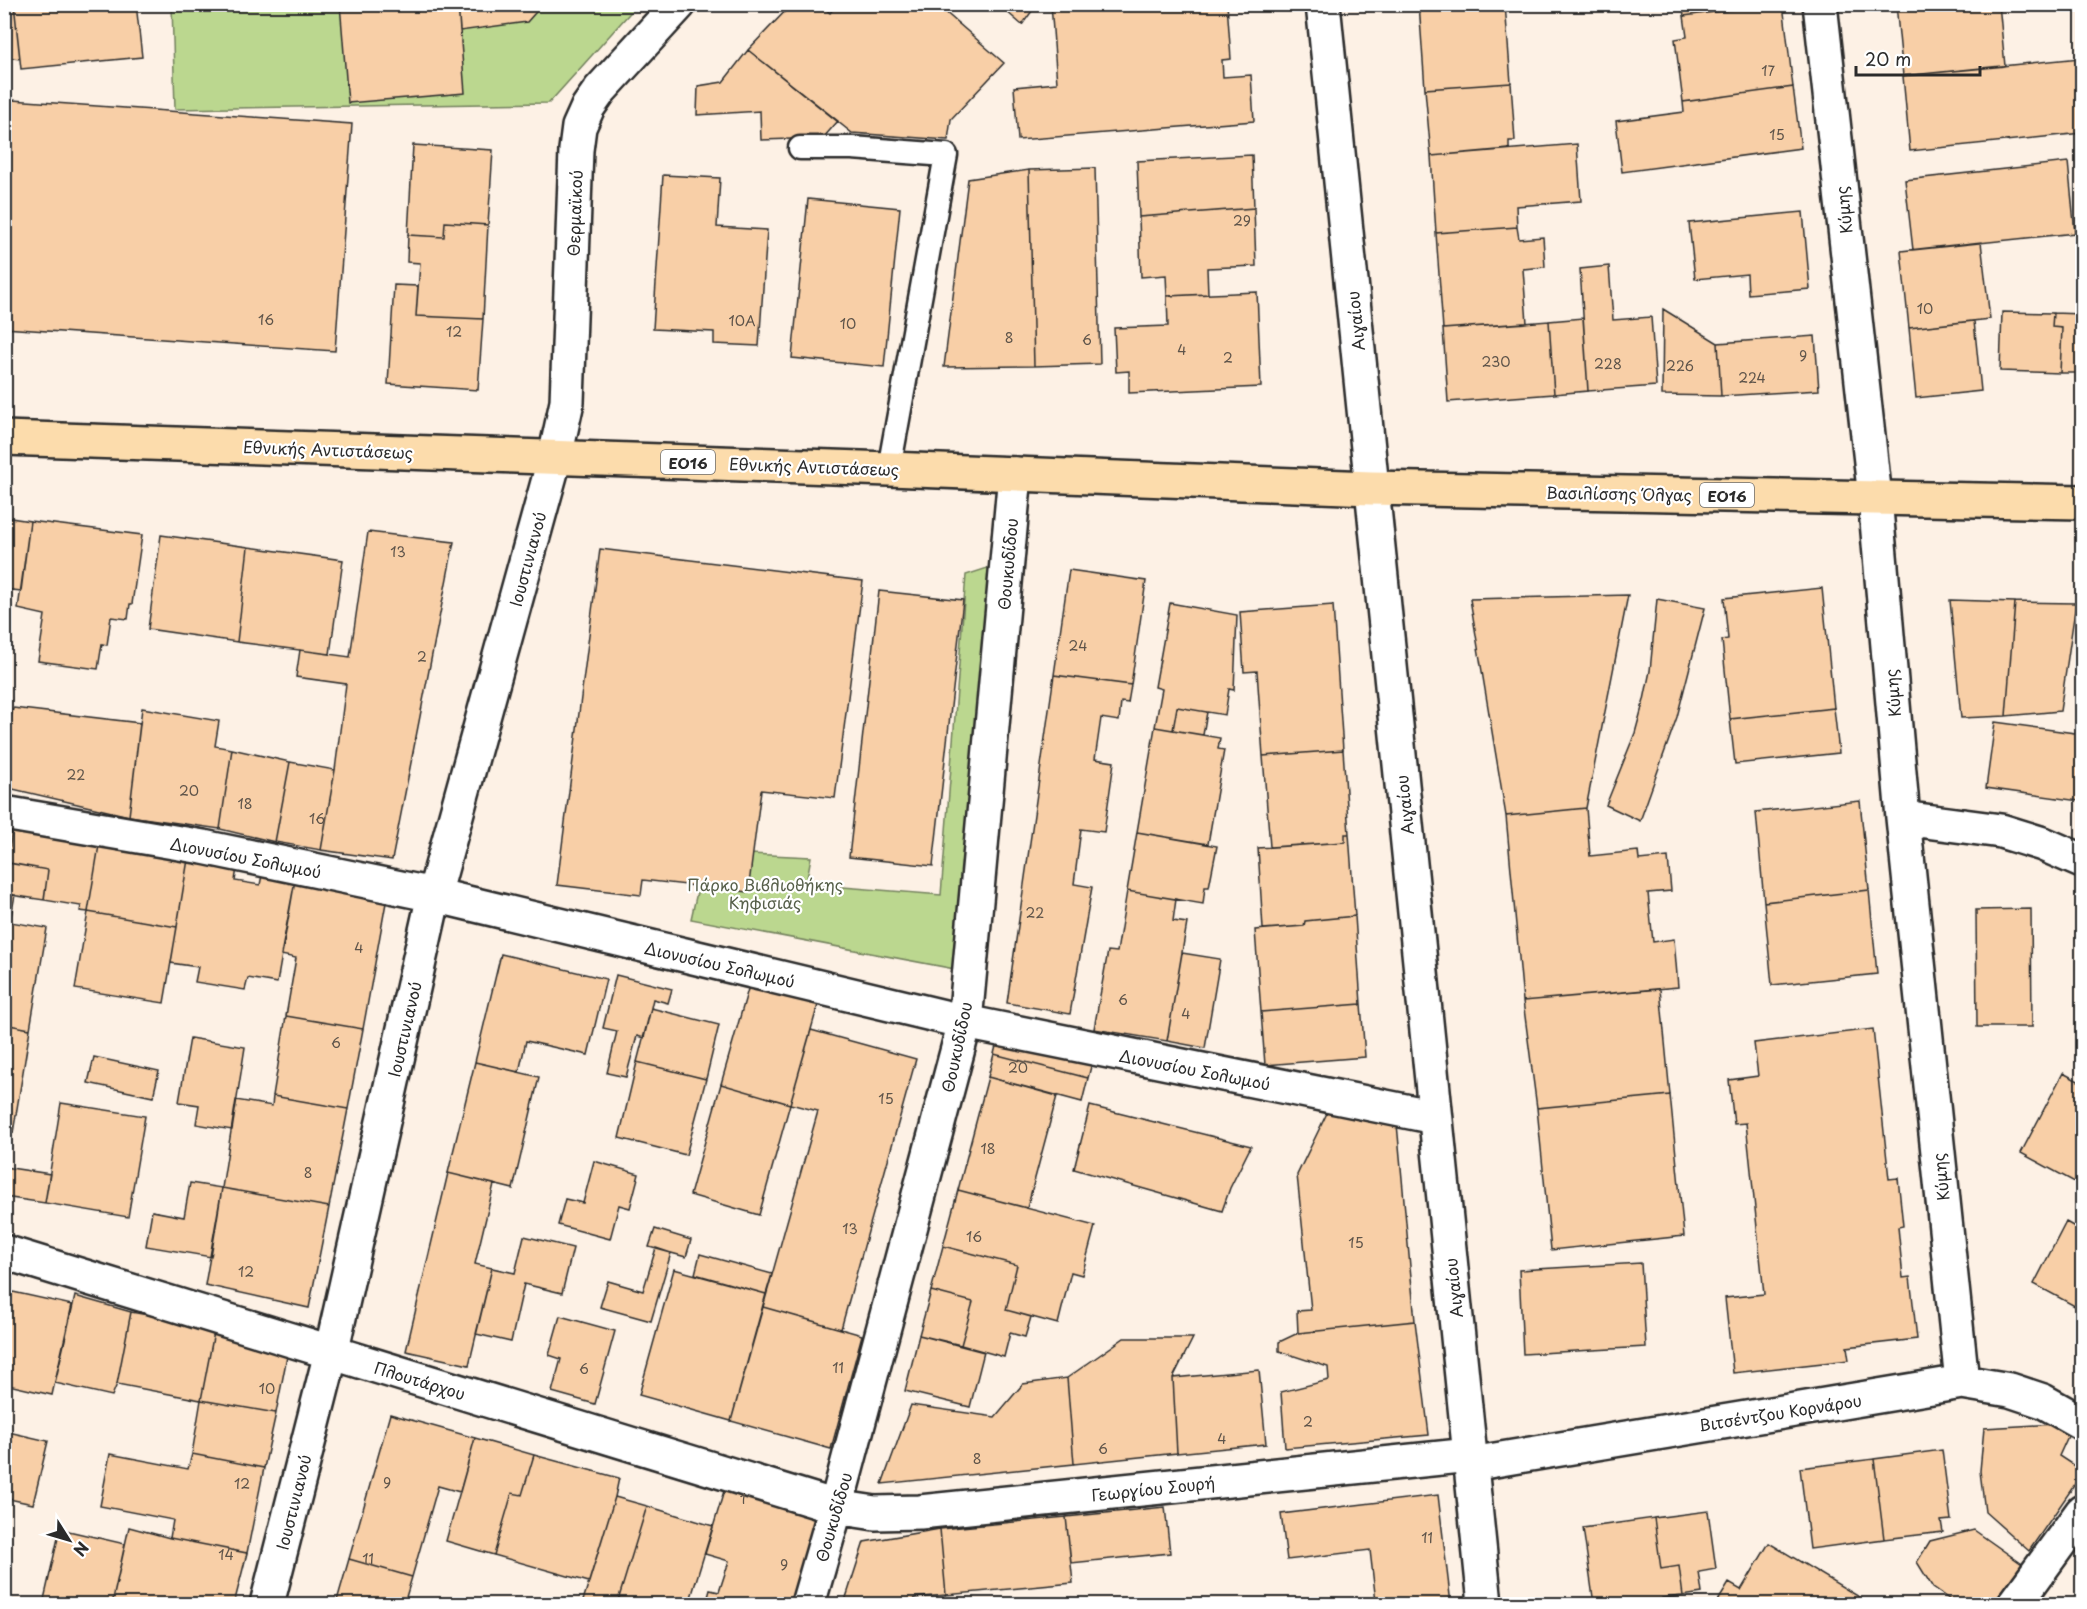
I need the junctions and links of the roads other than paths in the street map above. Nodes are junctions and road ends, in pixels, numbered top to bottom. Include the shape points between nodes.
1 (679, 4) edge
2 (1323, 4) edge
3 (1820, 4) edge
4 (800, 148) dead end
5 (4, 438) edge
6 (555, 457) junction
7 (889, 469) junction
8 (1015, 474) junction
9 (1371, 488) junction
10 (1875, 498) junction
11 (2082, 502) edge
12 (4, 813) edge
13 (1903, 818) junction
14 (2082, 861) edge
15 (434, 895) junction
16 (965, 1022) junction
17 (1436, 1118) junction
18 (4, 1252) edge
19 (330, 1353) junction
20 (1962, 1382) junction
21 (2082, 1423) edge
22 (1470, 1460) junction
23 (836, 1507) junction
24 (2082, 1512) edge
25 (267, 1605) edge
26 (808, 1605) edge
27 (1485, 1605) edge
28 (2015, 1605) edge

1 - 6 street, Θερμαϊκού via 600,90 579,128 567,402
2 - 9 street, Αιγαίου
3 - 10 street, Κύμης
4 - 7 lane via 946,155
5 - 6 main road, Εθνικής Αντιστάσεως / ΕΟ16
6 - 7 main road, Εθνικής Αντιστάσεως / ΕΟ16
6 - 15 street, Ιουστινιανού
7 - 8 main road, Εθνικής Αντιστάσεως / ΕΟ16
8 - 9 main road, Εθνικής Αντιστάσεως / ΕΟ16
8 - 16 street, Θουκυδίδου
9 - 10 main road, Βασιλίσσης Όλγας / ΕΟ16
9 - 17 street, Αιγαίου
10 - 11 main road, Βασιλίσσης Όλγας / ΕΟ16
10 - 13 street, Κύμης
12 - 15 street, Διονυσίου Σολωμού via 203,847
13 - 14 street via 2001,831
13 - 20 street, Κύμης
15 - 16 street, Διονυσίου Σολωμού
15 - 19 street, Ιουστινιανού
16 - 17 street, Διονυσίου Σολωμού
16 - 23 street, Θουκυδίδου
17 - 22 street, Αιγαίου
18 - 19 street, Πλουτάρχου
19 - 23 street, Πλουτάρχου
19 - 25 street, Ιουστινιανού
20 - 21 street, Βιτσέντζου Κορνάρου via 2010,1390 2043,1401
20 - 22 street, Βιτσέντζου Κορνάρου
22 - 23 street, Γεωργίου Σουρή via 920,1512 876,1513
22 - 27 street, Αιγαίου
23 - 26 street, Θουκυδίδου
24 - 28 street

